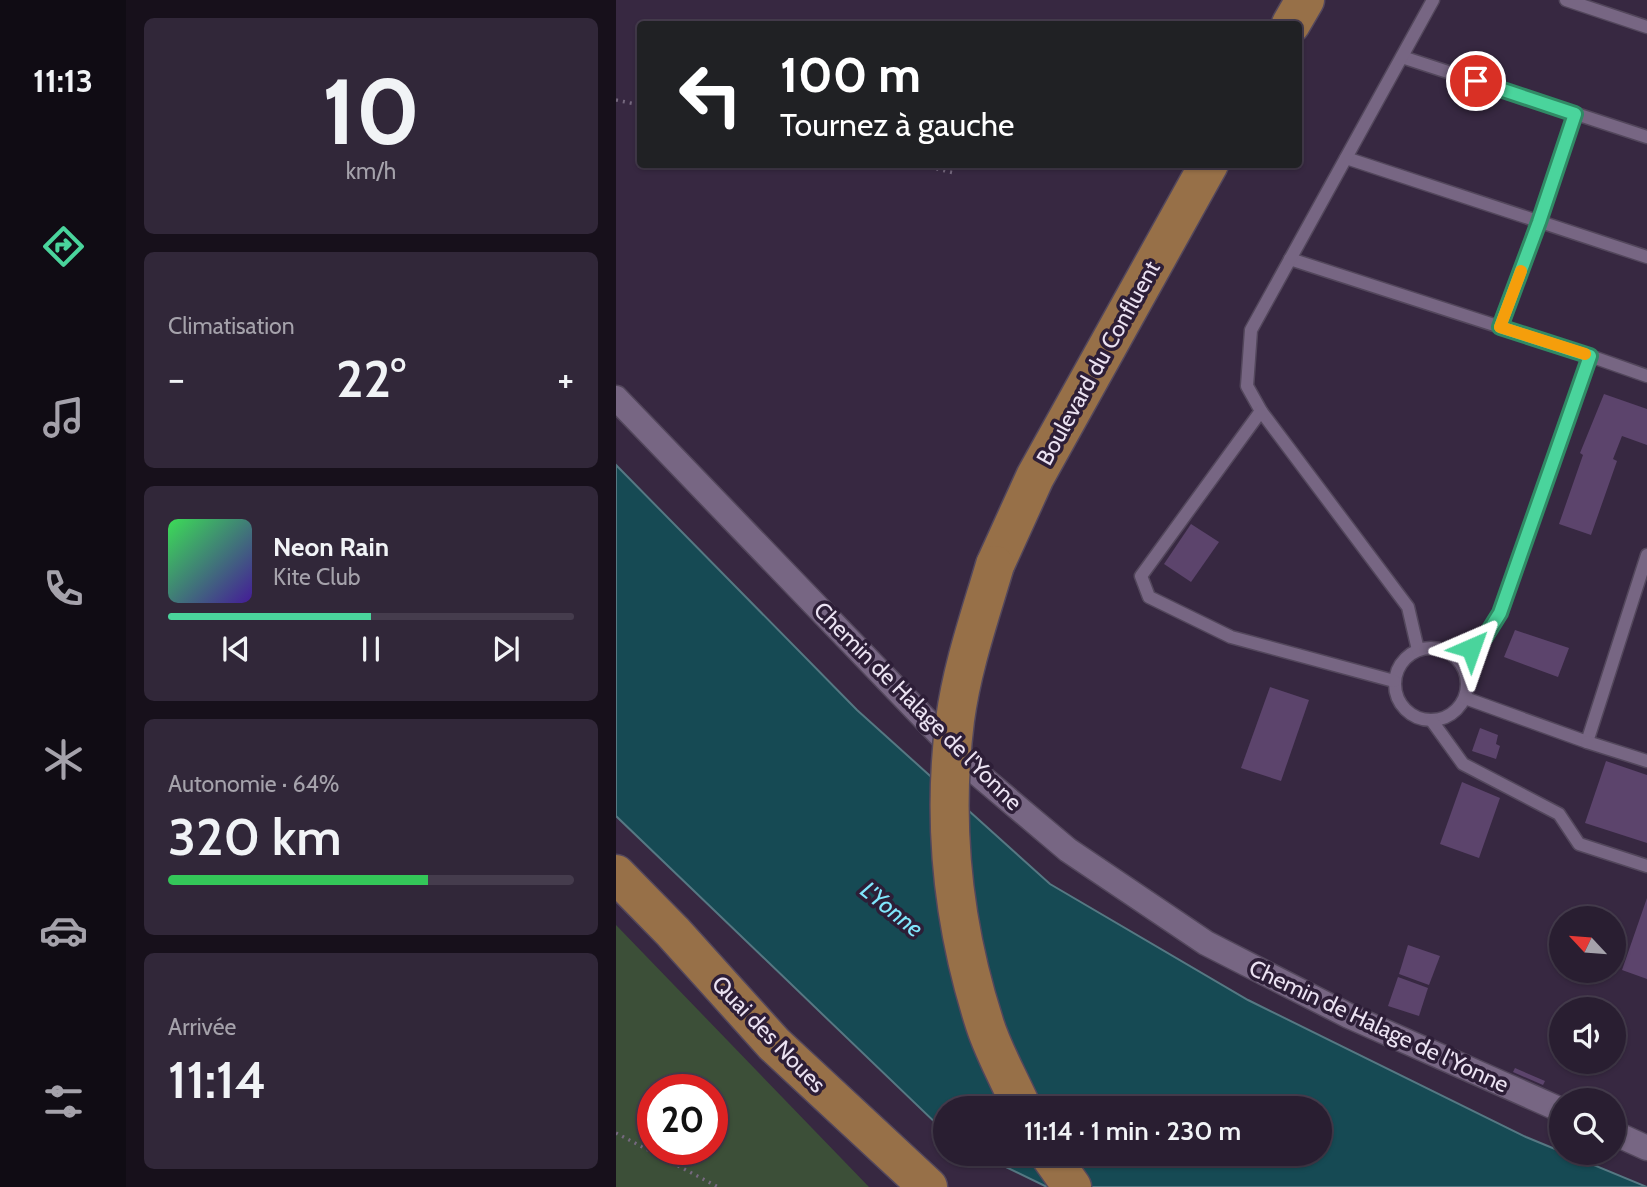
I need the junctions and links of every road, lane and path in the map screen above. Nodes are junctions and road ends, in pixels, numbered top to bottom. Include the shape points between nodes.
1 (1305, 0) edge
2 (1433, 0) edge
3 (1566, 0) edge
4 (1292, 21) edge
5 (1647, 27) edge
6 (1402, 57) junction
7 (616, 100) edge
8 (637, 104) edge
9 (1575, 114) junction
10 (1647, 137) edge
11 (1346, 158) junction
12 (933, 168) edge
13 (1207, 168) edge
14 (954, 173) dead end
15 (1539, 222) junction
16 (1647, 257) edge
17 (1290, 259) junction
18 (1500, 327) junction
19 (1590, 356) junction
20 (1647, 376) edge
21 (616, 398) edge
22 (1261, 411) junction
23 (1647, 555) edge
24 (1418, 650) junction
25 (1457, 658) junction
26 (1394, 681) junction
27 (1465, 698) junction
28 (1432, 721) junction
29 (1587, 741) junction
30 (1647, 761) edge
31 (1647, 866) edge
32 (616, 874) edge
33 (1016, 1096) edge
34 (1549, 1106) edge
35 (616, 1133) edge
36 (1626, 1138) edge
37 (1647, 1147) edge
38 (1057, 1166) edge
39 (718, 1187) edge
40 (928, 1187) edge
41 (1072, 1187) edge

1 - 4 main road
2 - 6 lane
3 - 5 lane
6 - 9 lane
6 - 11 lane
7 - 8 path
9 - 10 lane
9 - 15 lane
11 - 15 lane
11 - 17 lane
12 - 14 path
13 - 33 main road, Boulevard du Confluent, bridge via 1035,477 995,565 955,719 949,839 956,907 985,1028
15 - 16 lane
15 - 18 lane
17 - 18 lane
17 - 22 lane via 1251,330 1247,386
18 - 19 lane
19 - 20 lane
19 - 25 lane via 1500,613 1485,637
21 - 34 street, Chemin de Halage de l'Yonne via 978,774 1068,850 1206,943 1349,1016
22 - 24 lane via 1408,607
22 - 26 lane via 1141,576 1149,597 1231,637
23 - 29 lane
24 - 25 lane via 1439,649
24 - 26 lane via 1402,662
25 - 27 lane via 1467,677
26 - 28 lane via 1404,709
27 - 28 lane via 1452,714
27 - 29 lane
28 - 31 lane via 1462,764 1559,814 1579,844
29 - 30 lane
32 - 40 main road, Quai des Noues via 774,1044
35 - 39 path
36 - 37 street
38 - 41 main road

